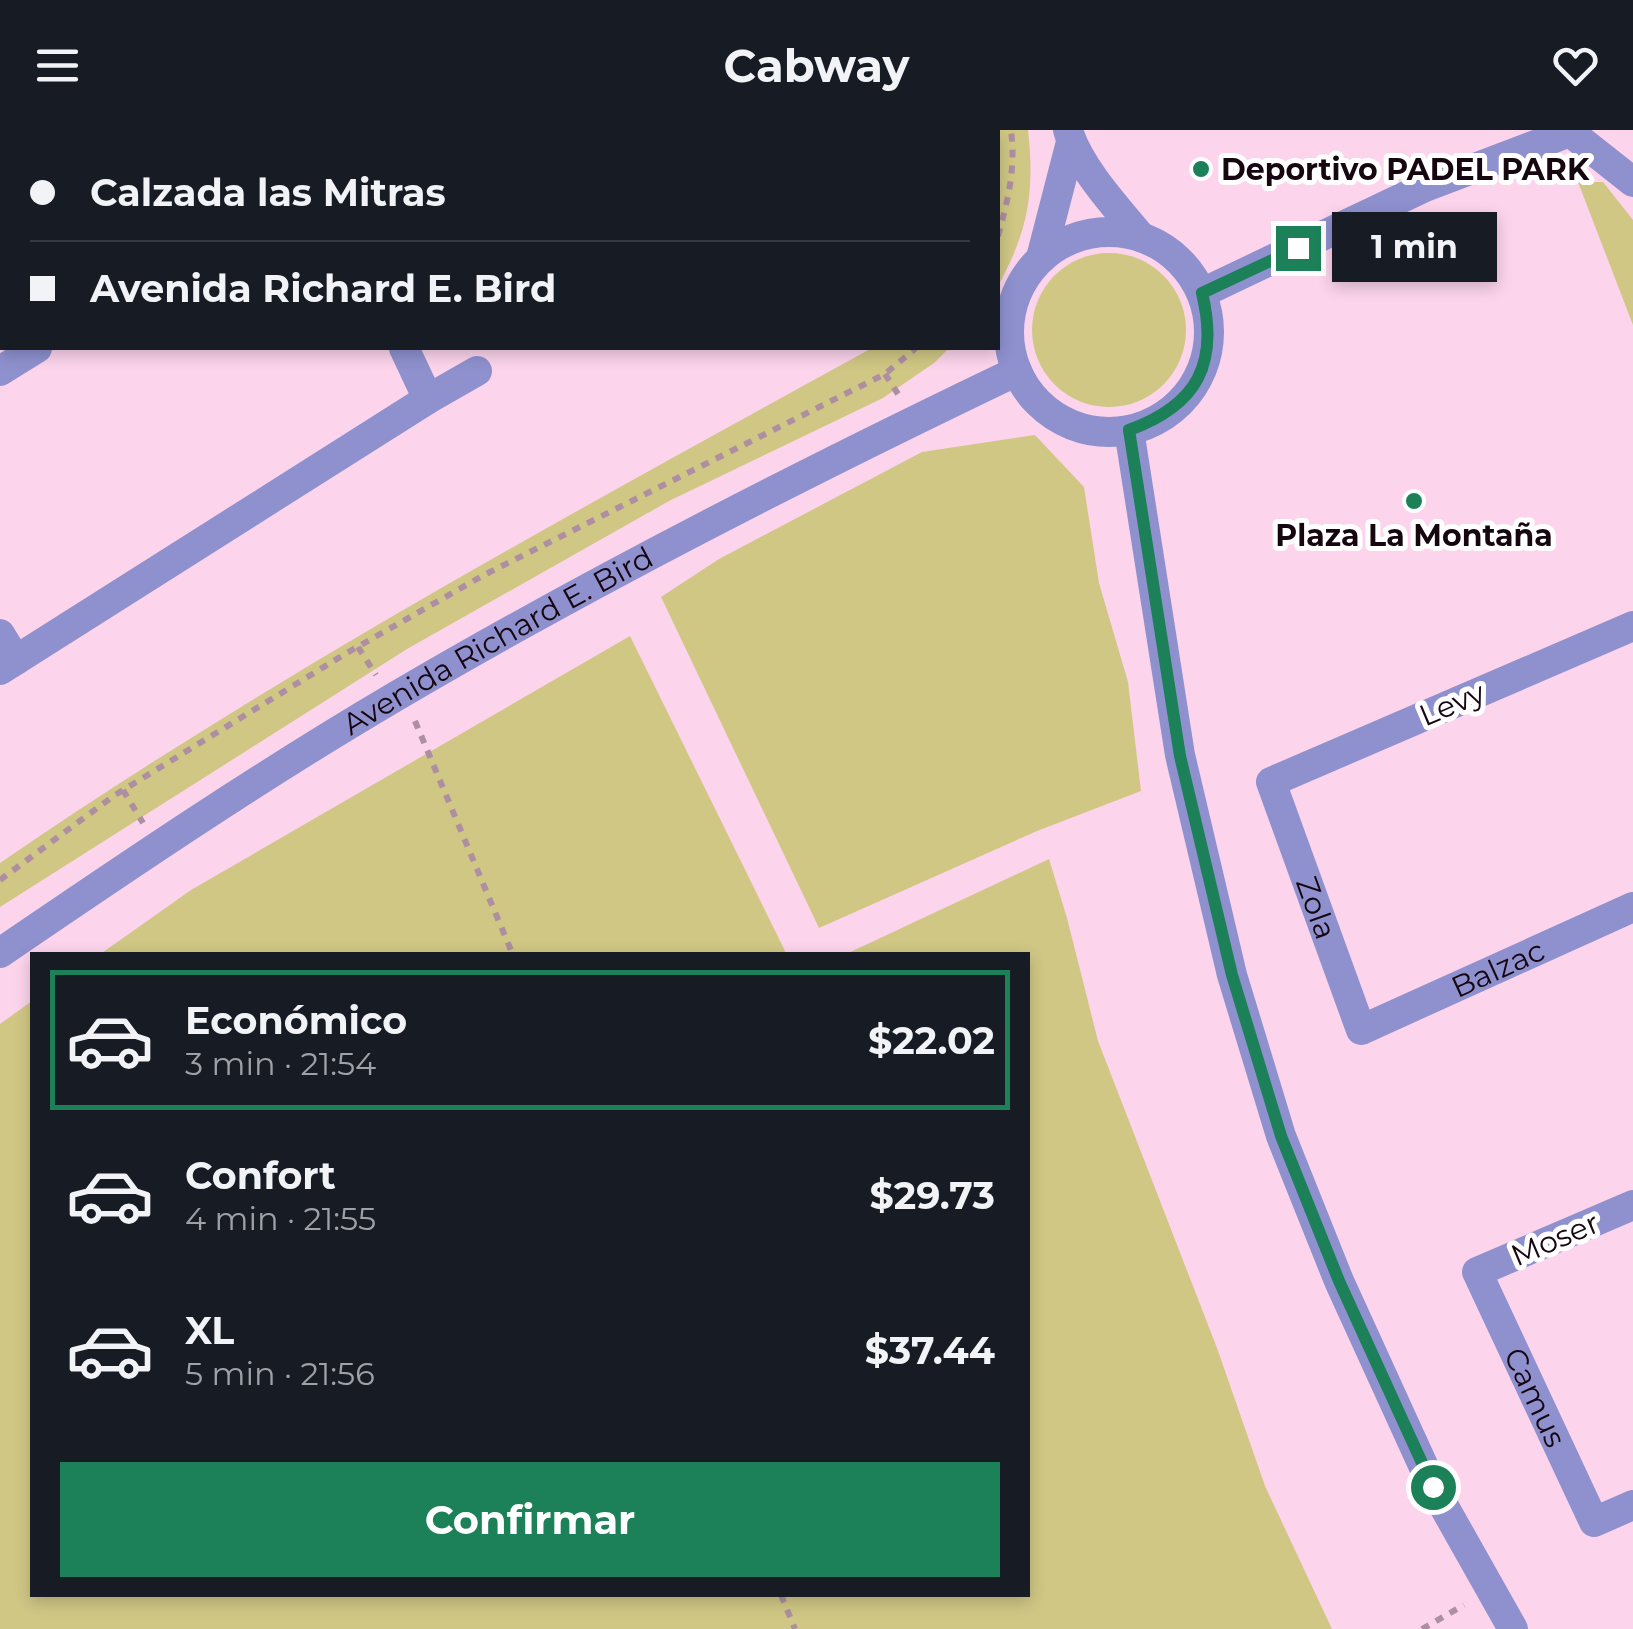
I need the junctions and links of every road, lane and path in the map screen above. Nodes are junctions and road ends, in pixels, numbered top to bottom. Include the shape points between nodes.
1 (1011, 130) edge
2 (1572, 131) edge
3 (1070, 136) edge
4 (1633, 182) edge
5 (1000, 229) edge
6 (1140, 237) junction
7 (1041, 258) junction
8 (1202, 293) junction
9 (35, 350) edge
10 (405, 350) edge
11 (914, 350) edge
12 (477, 370) dead end
13 (0, 371) edge
14 (1017, 371) junction
15 (428, 399) junction
16 (1129, 430) junction
17 (1633, 626) edge
18 (5, 654) edge
19 (403, 692) junction
20 (1271, 782) joint
21 (0, 880) edge
22 (1633, 907) edge
23 (513, 952) edge
24 (0, 953) edge
25 (1361, 1030) joint
26 (1633, 1205) edge
27 (1477, 1272) joint
28 (1633, 1505) edge
29 (1491, 1590) junction
30 (782, 1597) edge
31 (795, 1629) edge
32 (1422, 1629) edge
33 (1514, 1629) edge

1 - 5 path via 1011,192
2 - 4 street
2 - 8 street via 1425,187
3 - 6 street
3 - 7 street
6 - 7 street via 1096,232
6 - 8 street via 1184,265
7 - 14 street via 1010,311
8 - 16 street via 1208,351 1198,378 1157,420
9 - 13 street
10 - 15 street
11 - 21 path via 885,374 484,575 345,654 114,796
12 - 15 street
14 - 16 street via 1035,400 1062,421 1095,432
14 - 19 street, Avenida Richard E. Bird via 648,556
15 - 18 street
16 - 29 street via 1180,756 1232,975 1281,1136 1425,1470
17 - 20 street, Levy
19 - 23 path
19 - 24 street, Avenida Richard E. Bird
20 - 25 street, Zola
22 - 25 street, Balzac
26 - 27 street, Moser
27 - 28 street, Camus via 1594,1522
29 - 32 path
29 - 33 street
30 - 31 path

